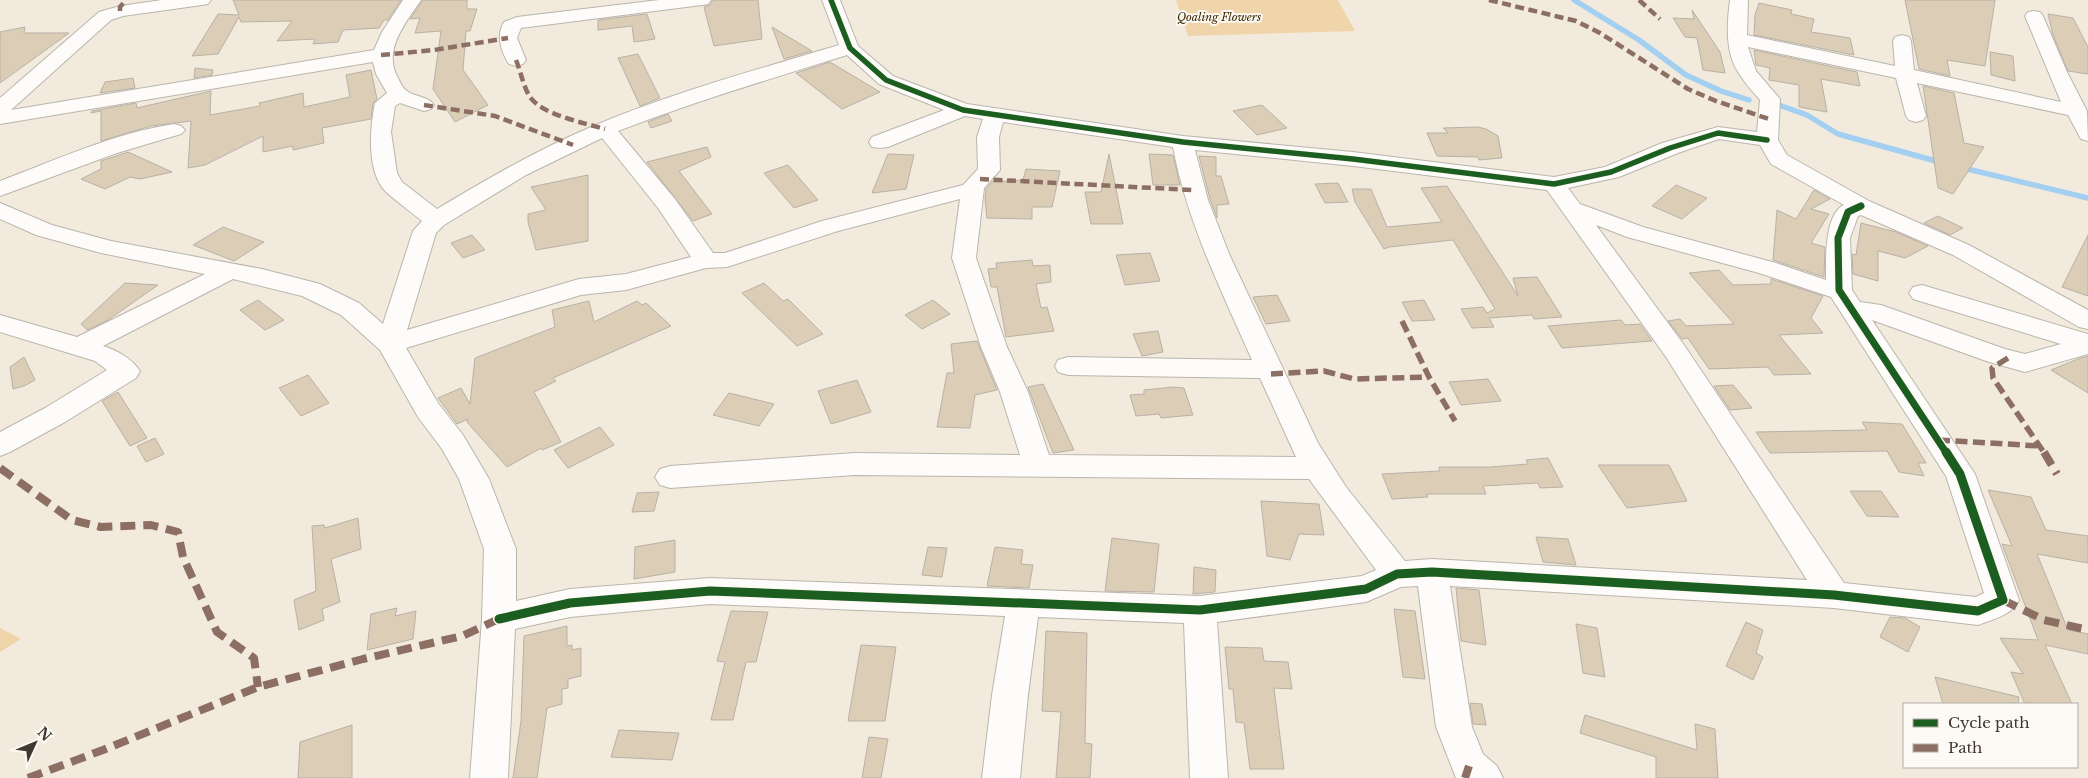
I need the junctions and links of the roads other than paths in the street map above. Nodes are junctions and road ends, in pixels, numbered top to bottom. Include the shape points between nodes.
1 (202, 0) edge
2 (412, 0) edge
3 (702, 0) edge
4 (831, 0) edge
5 (1738, 0) edge
6 (2034, 16) dead end
7 (1739, 39) junction
8 (1902, 41) dead end
9 (850, 48) junction
10 (381, 55) junction
11 (516, 60) dead end
12 (1906, 74) junction
13 (398, 95) junction
14 (424, 104) dead end
15 (0, 109) edge
16 (963, 110) junction
17 (2077, 111) junction
18 (995, 115) junction
19 (1916, 116) dead end
20 (0, 118) edge
21 (605, 129) junction
22 (174, 130) dead end
23 (2088, 135) edge
24 (1767, 140) junction
25 (880, 142) dead end
26 (1183, 142) junction
27 (1554, 184) junction
28 (973, 188) junction
29 (0, 189) edge
30 (1861, 206) junction
31 (0, 210) edge
32 (1577, 215) junction
33 (436, 220) junction
34 (706, 261) junction
35 (230, 271) junction
36 (1922, 293) dead end
37 (1846, 300) junction
38 (2088, 321) edge
39 (12, 327) edge
40 (390, 344) junction
41 (2088, 344) edge
42 (0, 345) edge
43 (78, 347) junction
44 (1068, 366) dead end
45 (1270, 369) junction
46 (0, 445) edge
47 (1038, 465) junction
48 (1317, 468) junction
49 (670, 476) dead end
50 (1432, 572) junction
51 (1397, 574) junction
52 (1834, 595) junction
53 (1024, 603) junction
54 (1200, 610) junction
55 (499, 618) junction
56 (489, 778) edge
57 (1001, 778) edge
58 (1210, 778) edge
59 (1484, 778) edge

1 - 15 street via 105,16
2 - 10 street
3 - 11 street via 517,23 511,26 508,38
4 - 9 street
5 - 7 street
6 - 17 street
7 - 12 street
7 - 24 street via 1742,62 1747,72 1770,99
8 - 12 street
9 - 16 street via 886,80
9 - 21 street via 738,82
10 - 13 street via 383,67
10 - 20 street
12 - 17 street
12 - 19 street
13 - 14 street
13 - 33 street via 385,103 380,132 386,173 392,186
16 - 18 street
16 - 25 street
17 - 23 street
18 - 26 street
18 - 28 street via 988,137 989,170
21 - 33 street via 518,170
21 - 34 street via 667,204
22 - 29 street via 109,148
24 - 27 street via 1718,133 1611,172
24 - 30 street via 1779,159
26 - 27 street
26 - 45 street via 1192,190
27 - 32 street
28 - 34 street via 830,226 727,260
28 - 47 street via 964,258
30 - 37 street via 1848,212 1838,238
30 - 38 street via 1961,250
31 - 35 street via 44,230 109,248
32 - 37 street via 1581,211 1690,249 1767,268 1826,288
32 - 52 street via 1675,351
33 - 40 street via 425,231
34 - 40 street via 626,282 579,287
35 - 40 street via 311,290 350,309
35 - 43 street
36 - 41 street
37 - 41 street via 2025,363
37 - 52 street via 1960,474 2003,600 1978,611
39 - 42 street
39 - 43 street
40 - 55 street via 428,410 453,442 474,479 500,550
43 - 46 street via 104,355 126,371
44 - 45 street
45 - 48 street
47 - 48 street
47 - 49 street via 855,464
48 - 51 street
50 - 51 street
50 - 52 street
50 - 59 street via 1454,727 1469,766
51 - 54 street via 1366,589
53 - 54 street
53 - 55 street via 710,591 570,603
53 - 57 street
54 - 58 street
55 - 56 street

